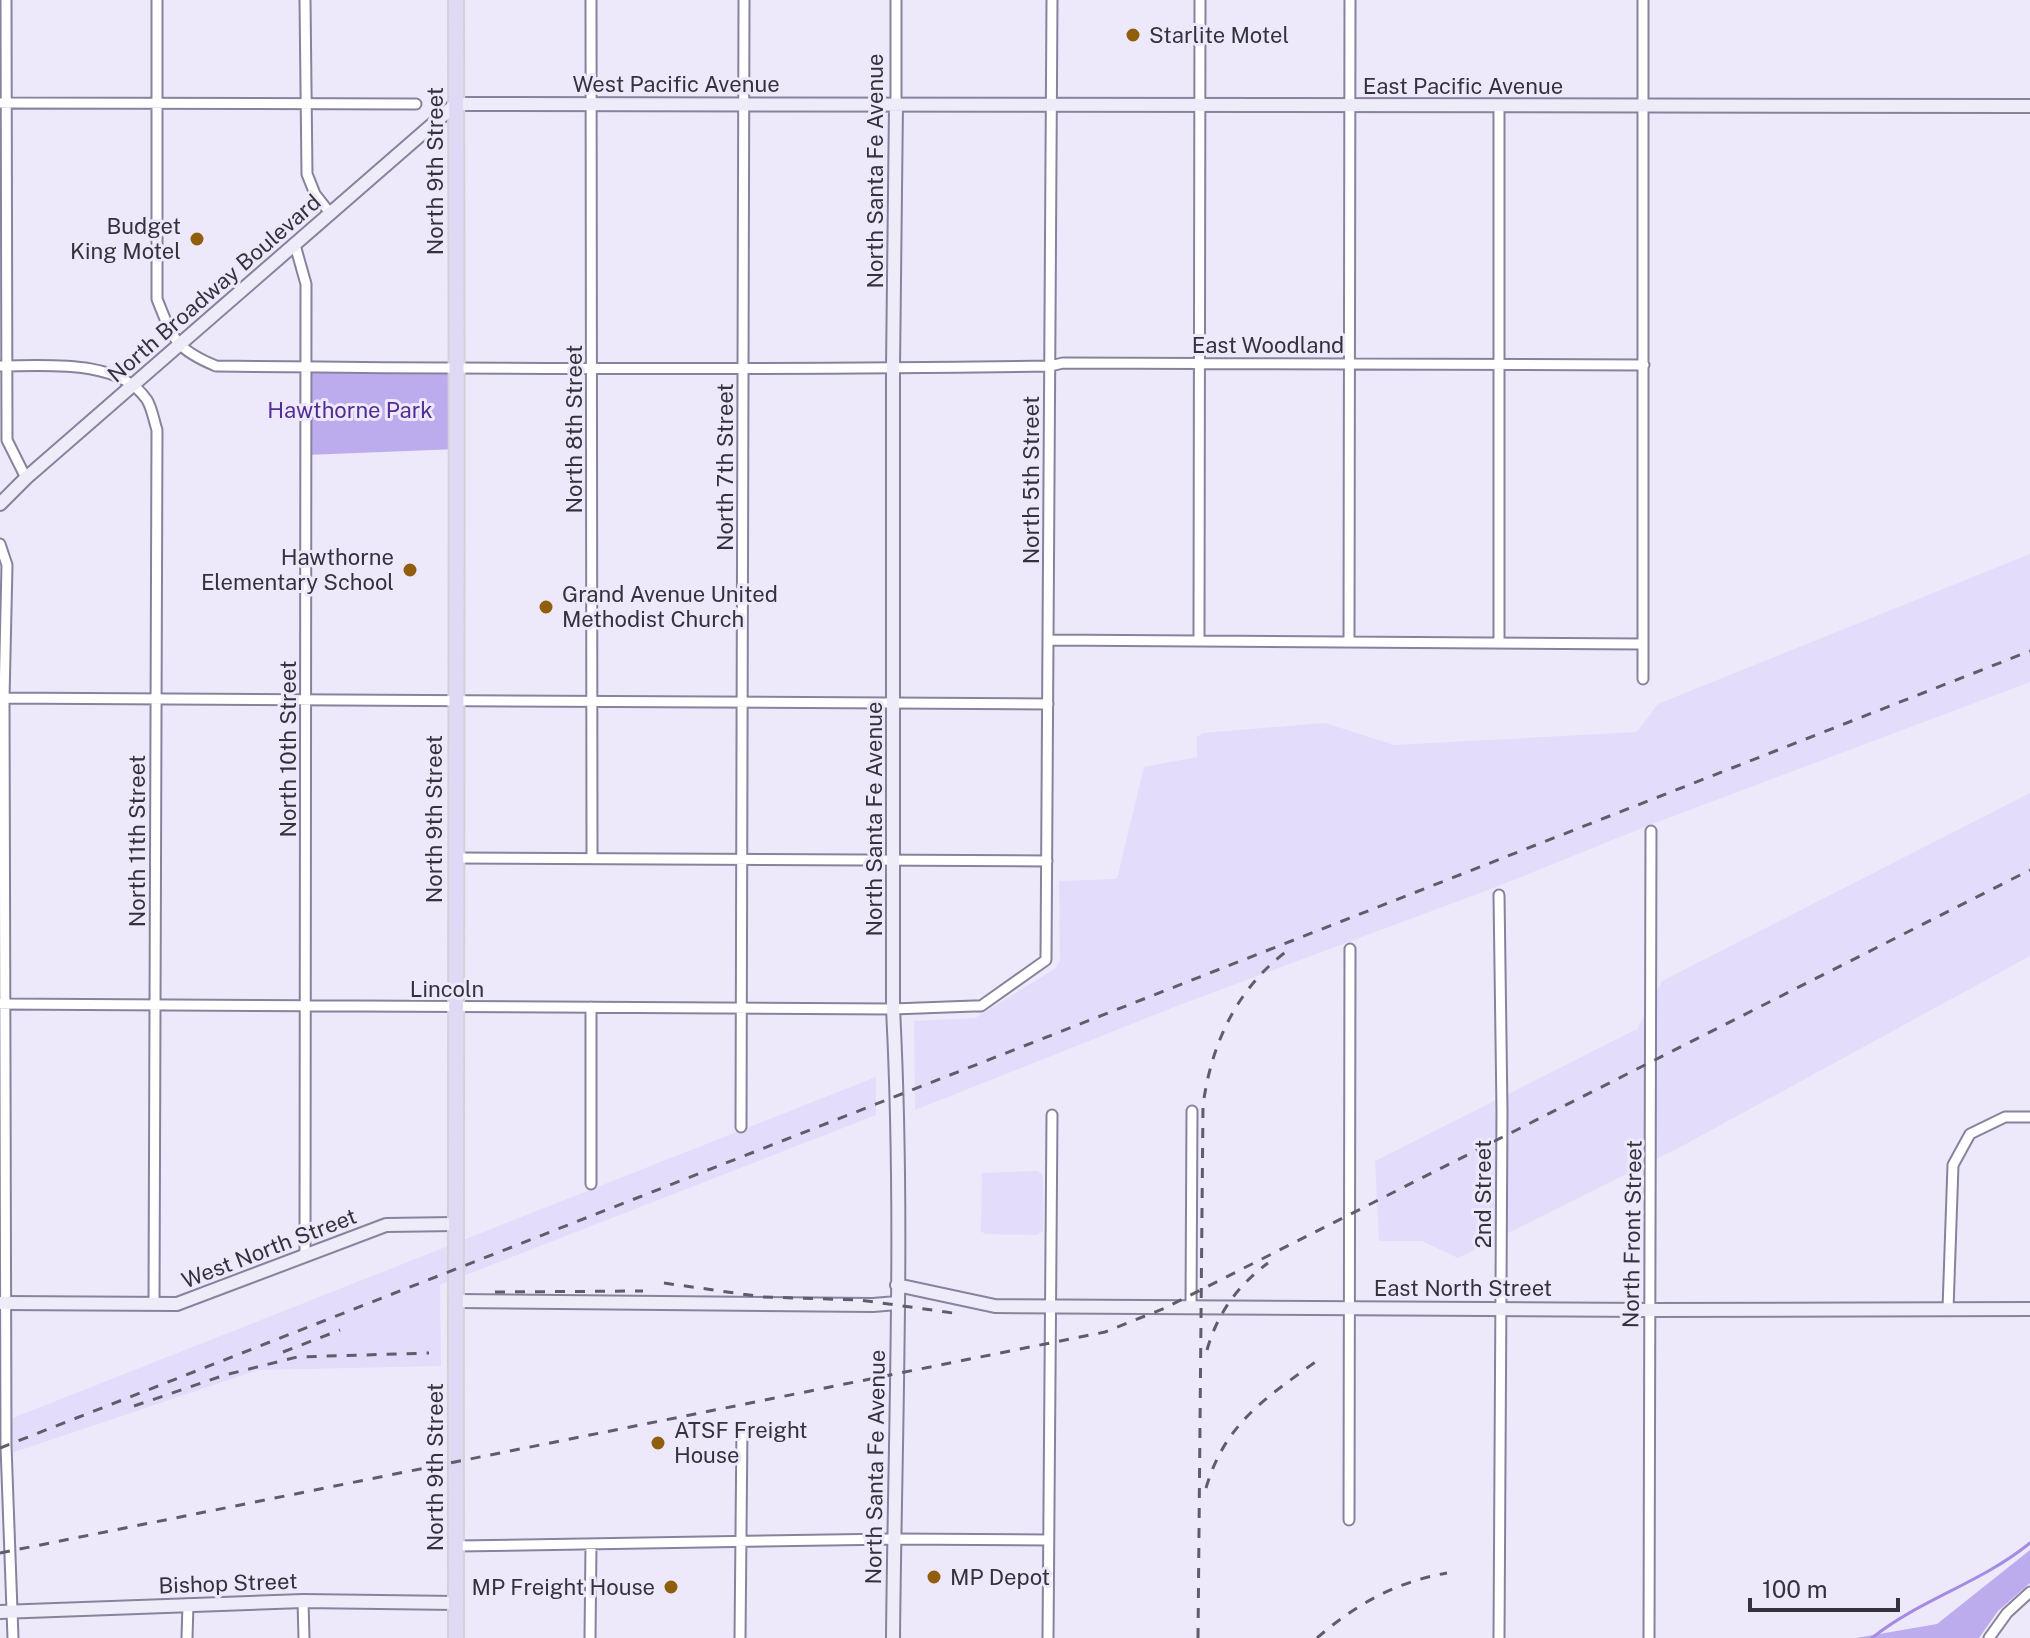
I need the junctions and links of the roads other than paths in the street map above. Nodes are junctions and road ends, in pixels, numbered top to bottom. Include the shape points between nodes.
1 (6, 0) edge
2 (157, 0) edge
3 (305, 0) edge
4 (456, 0) edge
5 (591, 0) edge
6 (744, 0) edge
7 (896, 0) edge
8 (1052, 0) edge
9 (1200, 0) edge
10 (1350, 0) edge
11 (1643, 0) edge
12 (3, 103) edge
13 (157, 103) junction
14 (305, 104) junction
15 (416, 104) dead end
16 (456, 104) junction
17 (591, 104) junction
18 (744, 104) junction
19 (896, 104) junction
20 (1053, 105) junction
21 (1200, 105) junction
22 (1350, 106) junction
23 (1499, 106) junction
24 (2030, 106) edge
25 (1642, 107) junction
26 (330, 213) junction
27 (295, 245) junction
28 (180, 346) junction
29 (1198, 363) junction
30 (1350, 364) junction
31 (1499, 365) junction
32 (1644, 365) junction
33 (3, 366) edge
34 (1050, 366) junction
35 (305, 367) junction
36 (893, 368) junction
37 (458, 369) junction
38 (591, 370) junction
39 (743, 370) junction
40 (134, 387) junction
41 (26, 478) junction
42 (0, 504) edge
43 (0, 544) edge
44 (1049, 640) junction
45 (1199, 641) junction
46 (1349, 642) junction
47 (1499, 643) junction
48 (1643, 644) junction
49 (1643, 679) dead end
50 (2, 698) edge
51 (155, 699) junction
52 (306, 699) junction
53 (455, 700) junction
54 (592, 701) junction
55 (742, 702) junction
56 (894, 703) junction
57 (1048, 704) junction
58 (1651, 831) dead end
59 (455, 858) junction
60 (592, 858) junction
61 (742, 859) junction
62 (894, 860) junction
63 (1047, 861) junction
64 (1499, 895) dead end
65 (1350, 949) dead end
66 (1046, 960) joint
67 (2, 1004) edge
68 (154, 1005) junction
69 (305, 1006) junction
70 (456, 1007) junction
71 (591, 1007) junction
72 (741, 1008) junction
73 (893, 1009) junction
74 (1192, 1111) dead end
75 (1052, 1115) dead end
76 (2030, 1117) edge
77 (741, 1127) dead end
78 (591, 1184) dead end
79 (455, 1224) junction
80 (305, 1255) junction
81 (897, 1285) junction
82 (458, 1301) junction
83 (3, 1303) edge
84 (154, 1303) junction
85 (897, 1303) junction
86 (1050, 1306) junction
87 (1191, 1307) junction
88 (1350, 1307) junction
89 (1501, 1308) junction
90 (1948, 1309) junction
91 (2030, 1309) edge
92 (1649, 1310) junction
93 (742, 1427) dead end
94 (1349, 1520) dead end
95 (894, 1539) junction
96 (1048, 1540) junction
97 (741, 1542) junction
98 (591, 1545) junction
99 (457, 1546) junction
100 (2030, 1592) edge
101 (303, 1601) junction
102 (456, 1603) junction
103 (188, 1604) junction
104 (7, 1612) edge
105 (13, 1638) edge
106 (187, 1638) edge
107 (304, 1638) edge
108 (456, 1638) edge
109 (590, 1638) edge
110 (740, 1638) edge
111 (893, 1638) edge
112 (1048, 1638) edge
113 (1499, 1638) edge
114 (1649, 1638) edge
115 (1989, 1638) edge

1 - 12 street
2 - 13 street
3 - 14 street
4 - 16 main road, North 9th Street
5 - 17 street, North 8th Street
6 - 18 street, North 7th Street
7 - 19 street, North Santa Fe Avenue
8 - 20 street, North 5th Street
9 - 21 street
10 - 22 street
11 - 25 street
12 - 13 street
12 - 33 street
13 - 14 street
13 - 28 street via 157,299
14 - 15 street
14 - 26 street via 307,174
16 - 17 main road, West Pacific Avenue
16 - 26 main road, North Broadway Boulevard
16 - 37 main road, North 9th Street
17 - 18 main road, West Pacific Avenue
17 - 38 street, North 8th Street
18 - 19 main road, West Pacific Avenue
18 - 39 street, North 7th Street
19 - 20 main road, East Pacific Avenue
19 - 36 main road, North Santa Fe Avenue
20 - 21 main road, East Pacific Avenue
20 - 34 street, North 5th Street
21 - 22 main road, East Pacific Avenue
21 - 29 street
22 - 23 main road, East Pacific Avenue
22 - 30 street
23 - 25 main road, East Pacific Avenue
23 - 31 street
24 - 25 main road, East Pacific Avenue
25 - 32 street
26 - 27 main road, North Broadway Boulevard
27 - 28 main road, North Broadway Boulevard
27 - 35 street, North 10th Street via 306,284
28 - 35 street, East Woodland via 216,366
28 - 40 main road, North Broadway Boulevard
29 - 30 street, East Woodland
29 - 34 street, East Woodland
29 - 45 street
30 - 31 street, East Woodland
30 - 46 street
31 - 32 street, East Woodland
31 - 47 street
32 - 48 street
33 - 40 street via 97,368
33 - 41 street via 7,440
34 - 36 street, East Woodland
34 - 44 street, North 5th Street
35 - 37 street, East Woodland
35 - 52 street, North 10th Street
36 - 39 street, East Woodland
36 - 56 main road, North Santa Fe Avenue
37 - 38 street, East Woodland
37 - 53 main road, North 9th Street
38 - 39 street, East Woodland
38 - 54 street, North 8th Street
39 - 55 street, North 7th Street
40 - 41 main road, North Broadway Boulevard
40 - 51 street, North 11th Street via 148,401 157,430
41 - 42 main road, North Broadway Boulevard
43 - 50 street via 7,565
44 - 45 street
44 - 57 street, North 5th Street
45 - 46 street
46 - 47 street
47 - 48 street
48 - 49 street
50 - 51 street
50 - 67 street
51 - 52 street
51 - 68 street, North 11th Street
52 - 53 street
52 - 69 street, North 10th Street
53 - 54 street
53 - 59 main road, North 9th Street
54 - 55 street
54 - 60 street, North 8th Street
55 - 56 street
55 - 61 street, North 7th Street
56 - 57 street
56 - 62 main road, North Santa Fe Avenue
57 - 63 street, North 5th Street
58 - 92 street, North Front Street
59 - 60 street
59 - 70 main road, North 9th Street
60 - 61 street
61 - 62 street
61 - 72 street, North 7th Street
62 - 63 street
62 - 73 main road, North Santa Fe Avenue
63 - 66 street, North 5th Street
64 - 89 street, 2nd Street
65 - 88 street
66 - 73 street, Lincoln via 981,1006
67 - 68 street, Lincoln
67 - 83 street
68 - 69 street, Lincoln
68 - 84 street, North 11th Street
69 - 70 street, Lincoln
69 - 80 street, North 10th Street
70 - 71 street, Lincoln
70 - 79 main road, North 9th Street
71 - 72 street, Lincoln
71 - 78 street
72 - 73 street, Lincoln
72 - 77 street, North 7th Street
73 - 81 main road, North Santa Fe Avenue
74 - 87 street
75 - 86 street
76 - 90 street via 2005,1117 1970,1134 1953,1165
79 - 80 main road, West North Street via 386,1225
79 - 82 main road, North 9th Street
80 - 84 main road, West North Street via 177,1304
81 - 85 main road, North Santa Fe Avenue
81 - 86 main road, East North Street via 995,1306
82 - 85 main road
82 - 99 main road, North 9th Street
83 - 84 main road, West North Street
83 - 104 street
85 - 95 main road, North Santa Fe Avenue
86 - 87 main road, East North Street
86 - 96 street
87 - 88 main road, East North Street
88 - 89 main road, East North Street
88 - 94 street
89 - 92 main road, East North Street
89 - 113 street, 2nd Street
90 - 91 main road, East North Street
90 - 92 main road, East North Street
92 - 114 street, North Front Street
93 - 97 street
95 - 96 street
95 - 97 street
95 - 111 main road, North Santa Fe Avenue
96 - 112 street
97 - 98 street
97 - 110 street
98 - 99 street
98 - 109 street
99 - 102 main road, North 9th Street
100 - 115 street
101 - 102 main road, Bishop Street
101 - 103 main road, Bishop Street
101 - 107 street
102 - 108 main road, North 9th Street
103 - 104 main road, Bishop Street
103 - 106 street
104 - 105 street

